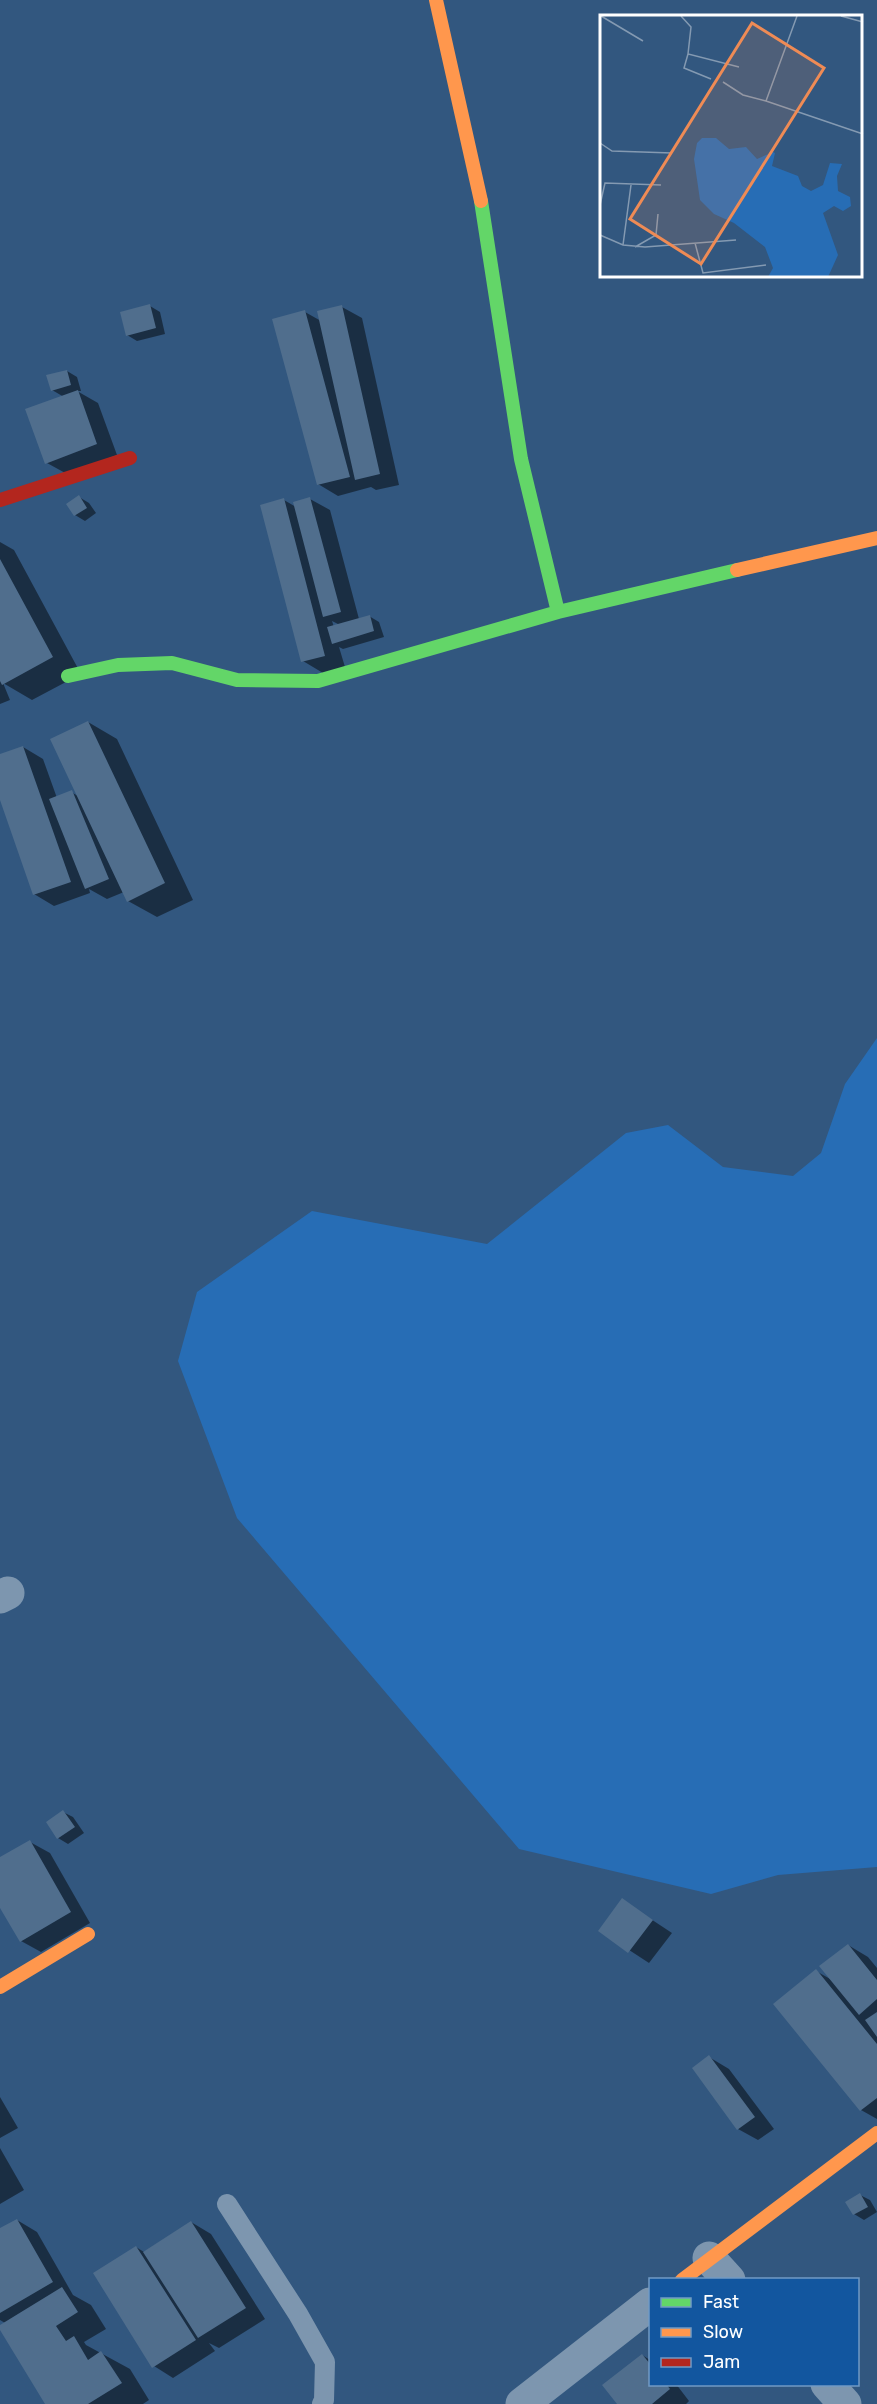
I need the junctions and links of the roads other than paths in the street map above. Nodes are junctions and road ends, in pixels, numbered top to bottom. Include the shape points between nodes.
1 (436, 0) edge
2 (130, 458) dead end
3 (0, 500) edge
4 (877, 538) edge
5 (558, 612) junction
6 (68, 676) dead end
7 (88, 1934) dead end
8 (0, 1987) edge
9 (877, 2133) edge
10 (227, 2204) dead end
11 (719, 2269) edge
12 (689, 2278) edge
13 (649, 2306) edge
14 (828, 2386) edge
15 (322, 2404) edge
16 (522, 2404) edge
17 (845, 2404) edge

1 - 5 street via 481,200 521,459
2 - 3 street
4 - 5 street
5 - 6 street via 318,681 237,680 172,663 118,665
7 - 8 street
9 - 11 street
10 - 15 lane via 325,2362
11 - 12 street
13 - 16 street
14 - 17 street

